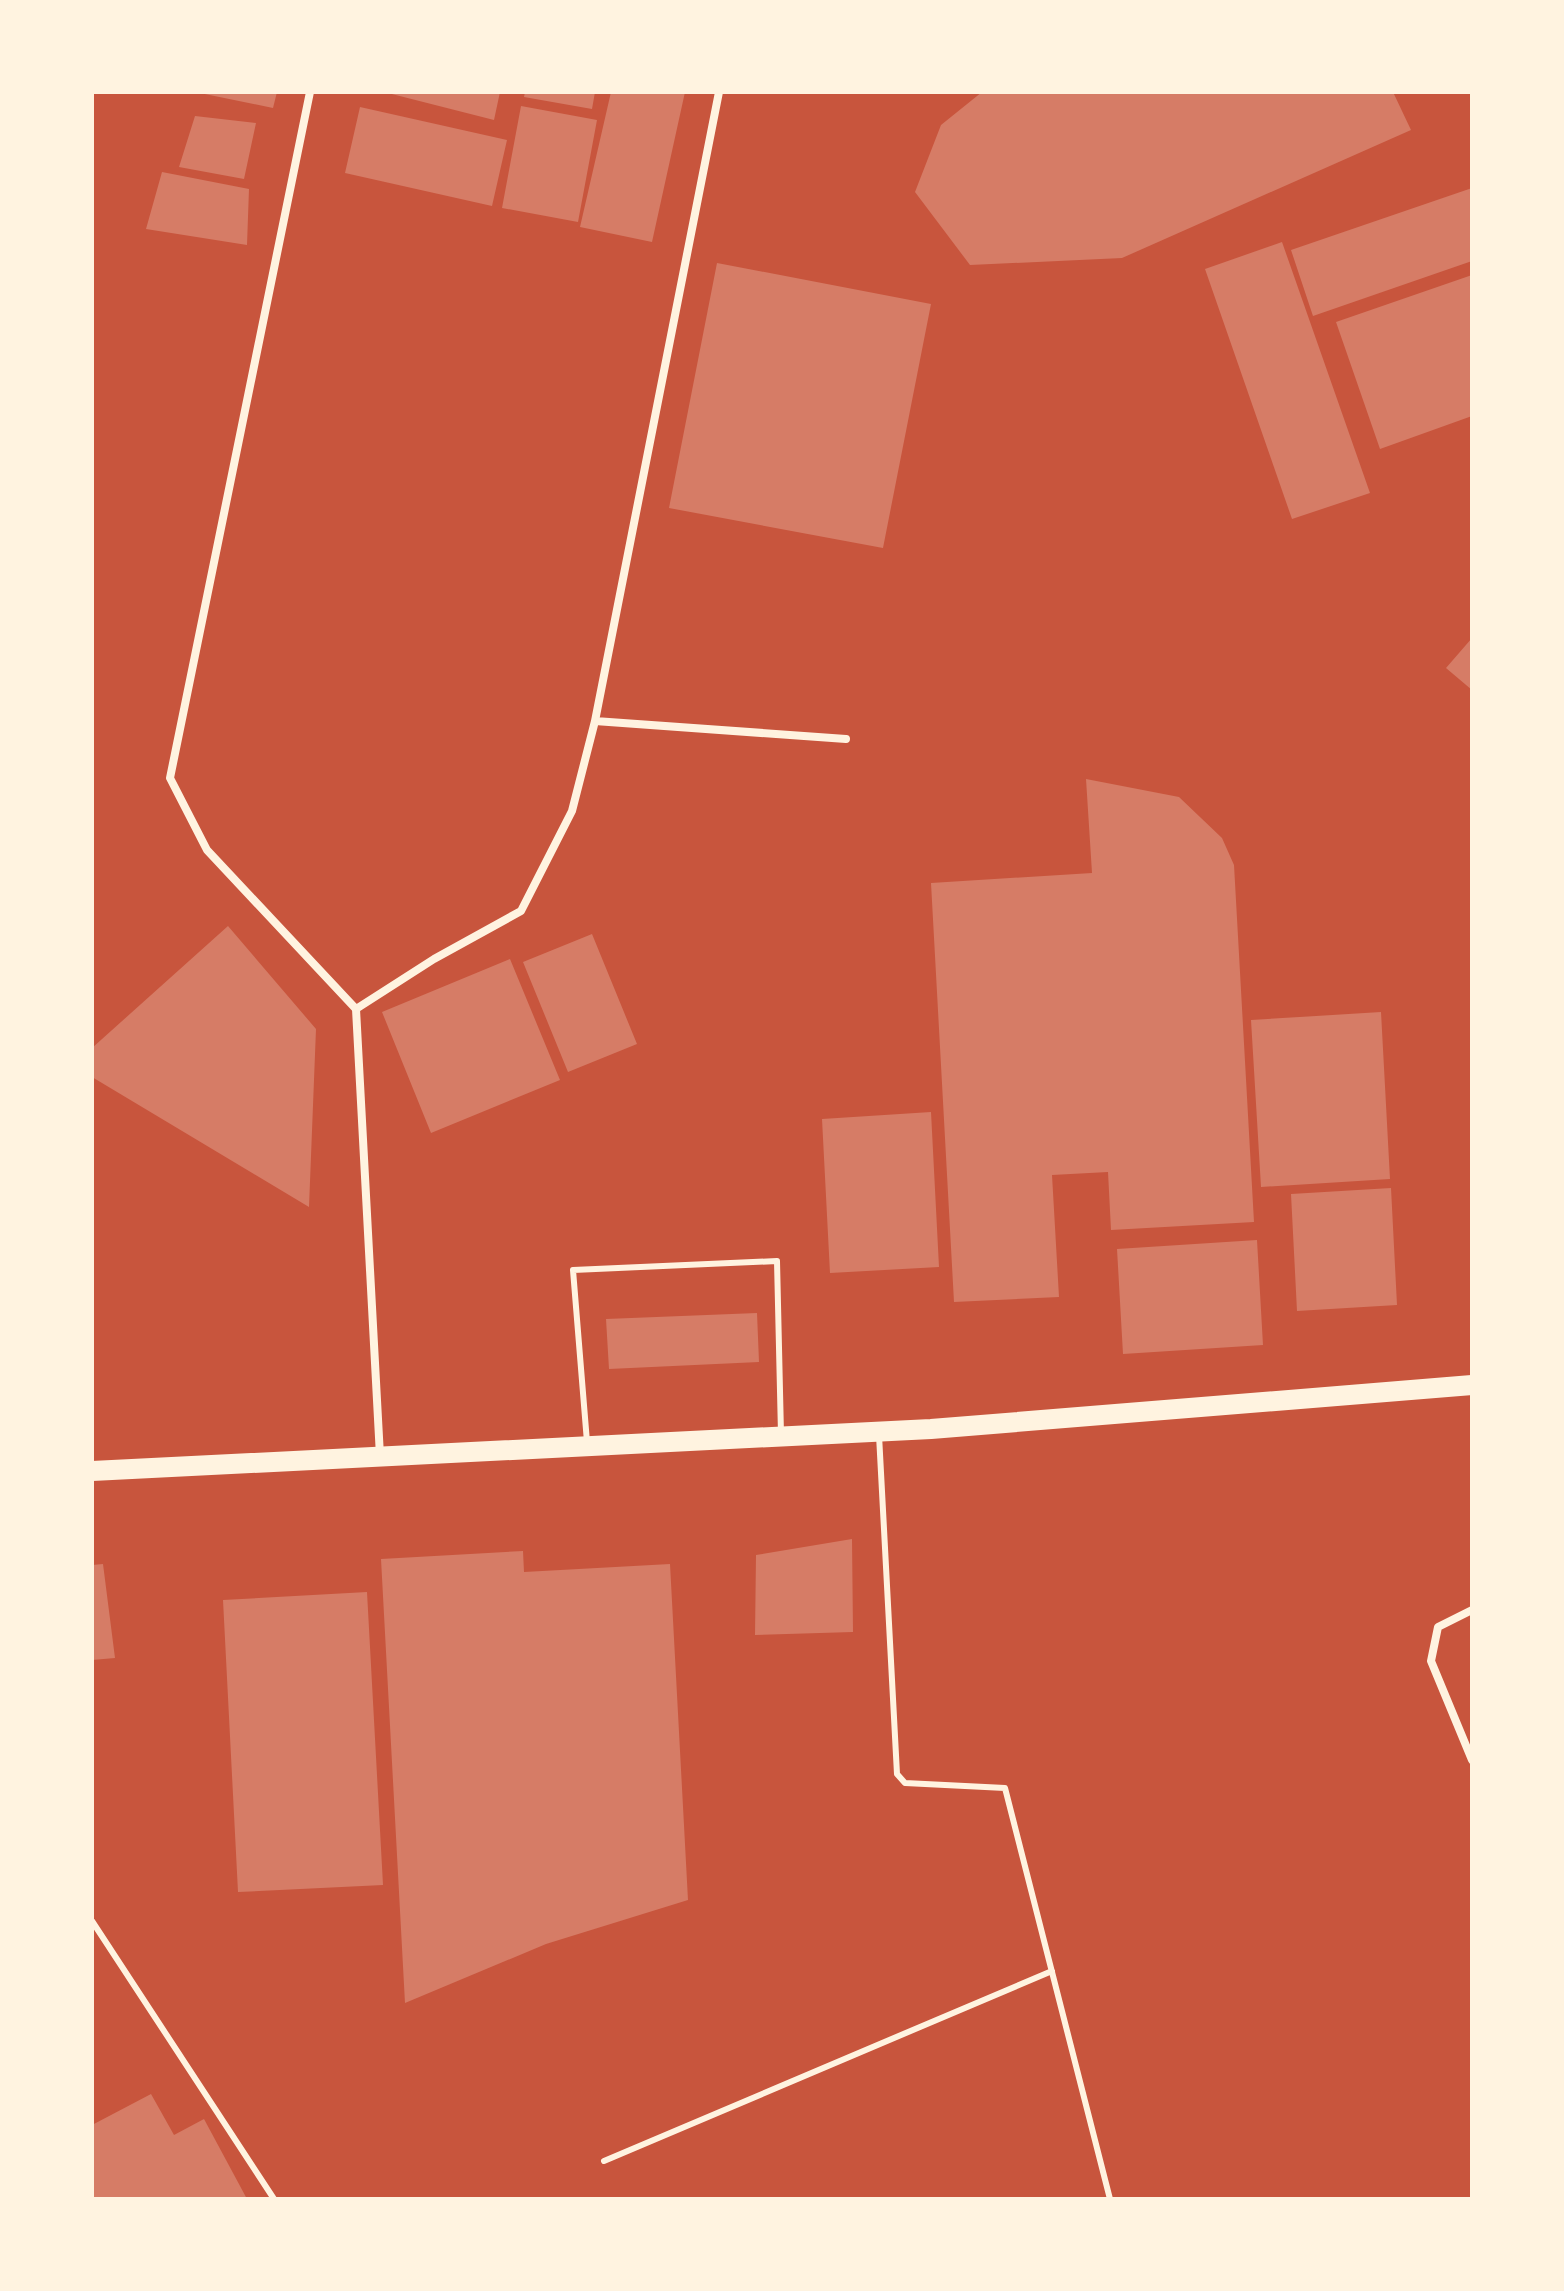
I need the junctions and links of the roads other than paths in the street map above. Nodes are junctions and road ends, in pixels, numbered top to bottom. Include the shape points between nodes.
1 (310, 92) edge
2 (719, 92) edge
3 (595, 721) junction
4 (846, 739) dead end
5 (356, 1009) junction
6 (1472, 1385) edge
7 (878, 1431) junction
8 (781, 1436) junction
9 (587, 1446) junction
10 (380, 1456) junction
11 (92, 1471) edge
12 (1472, 1610) edge
13 (1472, 1760) edge
14 (92, 1921) edge
15 (1052, 1971) junction
16 (604, 2161) dead end
17 (274, 2199) edge
18 (1110, 2199) edge

1 - 5 street via 170,778 207,850
2 - 3 street
3 - 4 street
3 - 5 street via 572,811 521,911
5 - 10 street
6 - 7 main road
7 - 8 main road
7 - 15 lane via 897,1774 905,1783 1005,1788
8 - 9 main road
8 - 9 lane via 777,1261 573,1270
9 - 10 main road
10 - 11 main road
12 - 13 street via 1438,1627 1431,1661
14 - 17 lane
15 - 16 lane
15 - 18 lane

